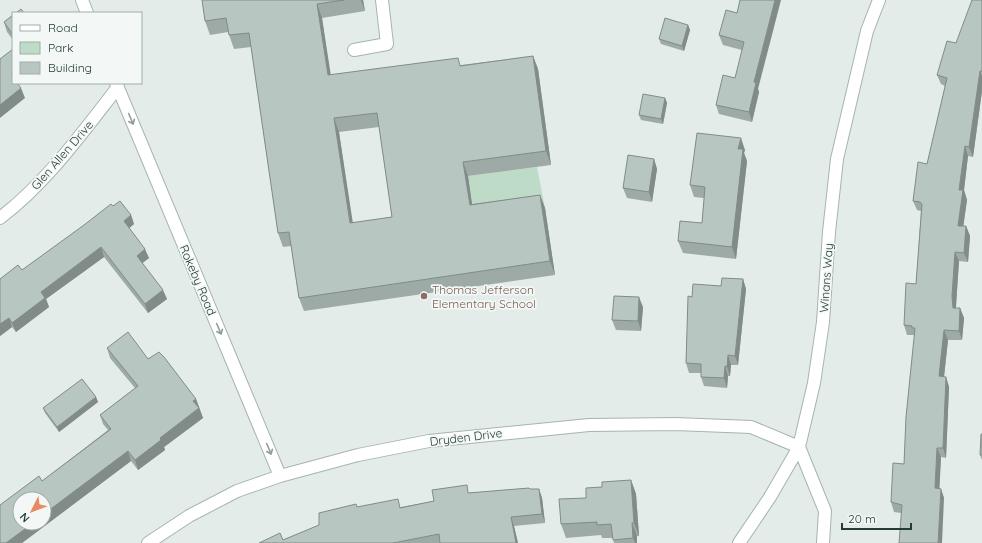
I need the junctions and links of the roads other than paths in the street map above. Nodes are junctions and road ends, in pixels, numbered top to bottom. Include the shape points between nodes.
1 (82, 0) edge
2 (382, 0) edge
3 (879, 0) edge
4 (87, 12) edge
5 (354, 50) dead end
6 (117, 85) edge
7 (0, 218) edge
8 (799, 447) junction
9 (280, 476) junction
10 (148, 543) edge
11 (739, 543) edge
12 (823, 543) edge

1 - 4 street
2 - 5 street via 387,44
3 - 8 street, Winans Way via 867,31 837,159 823,322 814,383
6 - 7 street, Glen Allen Drive via 69,150 33,189
6 -> 9 street, Rokeby Road
8 - 9 street, Dryden Drive via 751,427 676,424 589,425 429,441 358,455
8 - 11 street, Winans Way via 770,498
8 - 12 street via 825,510
9 - 10 street, Dryden Drive via 237,491 196,512

